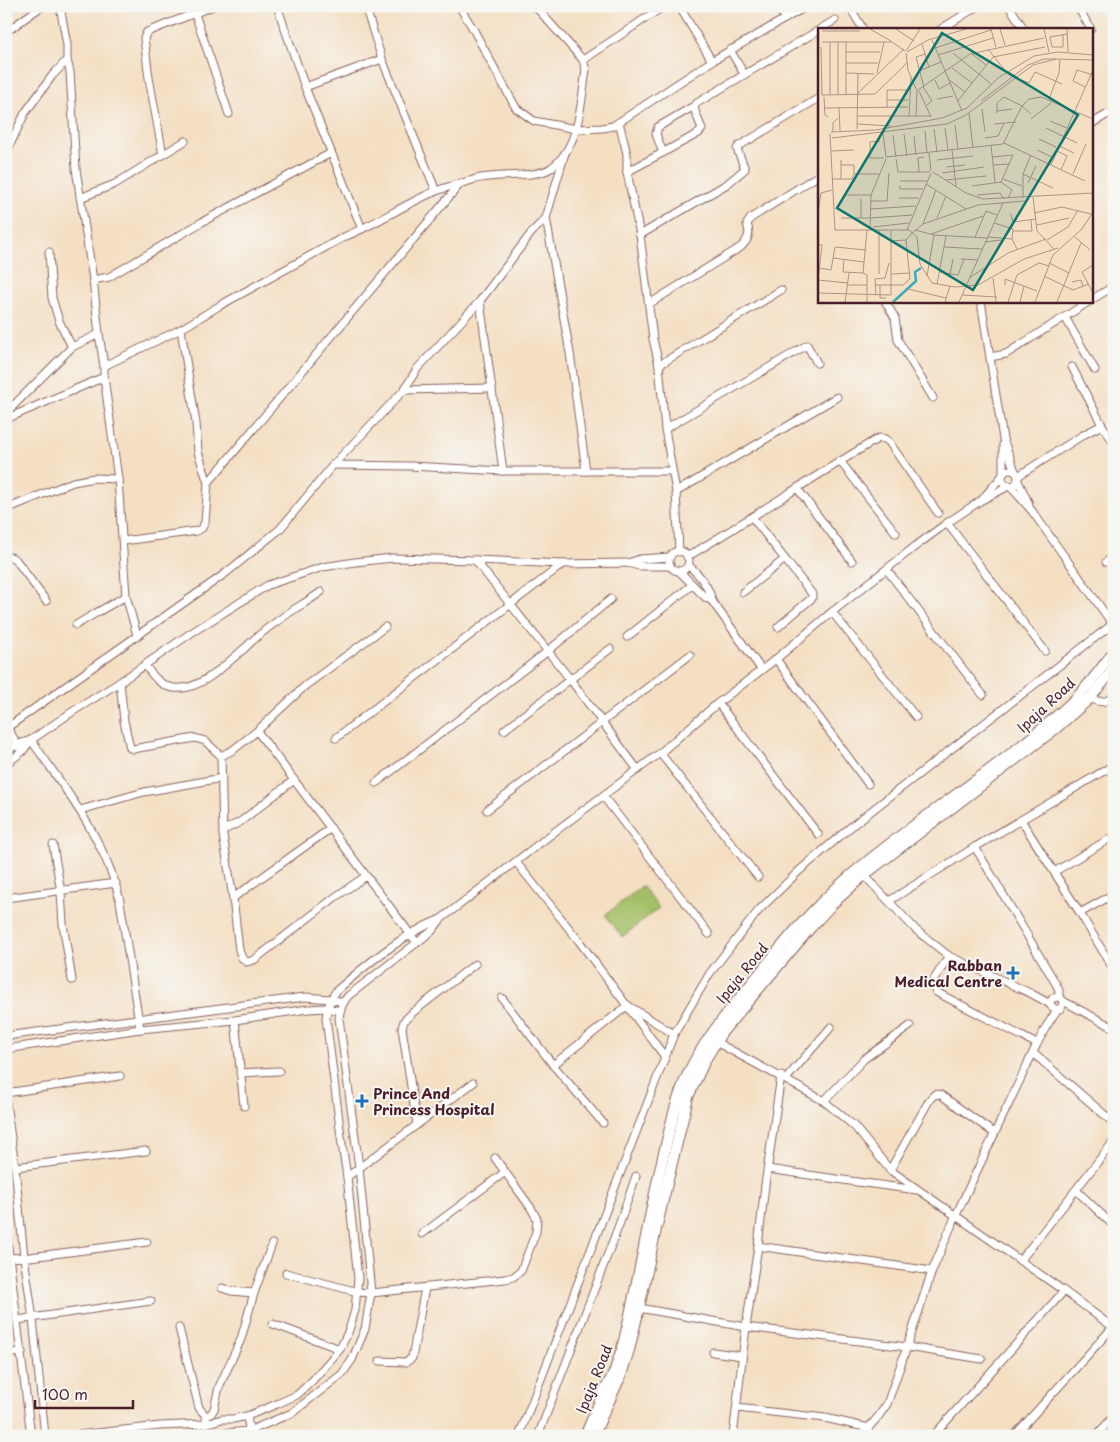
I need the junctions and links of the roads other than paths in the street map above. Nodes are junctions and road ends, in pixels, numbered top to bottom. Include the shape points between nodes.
1 (42, 6) edge
2 (60, 6) edge
3 (213, 6) edge
4 (277, 6) edge
5 (364, 6) edge
6 (459, 6) edge
7 (535, 6) edge
8 (664, 6) edge
9 (679, 6) edge
10 (779, 6) edge
11 (808, 6) edge
12 (849, 6) edge
13 (978, 6) edge
14 (1009, 6) edge
15 (1077, 6) edge
16 (195, 14) junction
17 (785, 19) junction
18 (835, 20) dead end
19 (822, 28) edge
20 (862, 28) edge
21 (943, 28) edge
22 (1023, 28) edge
23 (1090, 28) edge
24 (818, 30) edge
25 (1092, 31) edge
26 (6, 32) edge
27 (1096, 37) dead end
28 (730, 50) junction
29 (382, 59) junction
30 (67, 60) junction
31 (583, 60) junction
32 (712, 61) junction
33 (744, 74) junction
34 (305, 88) junction
35 (818, 99) edge
36 (694, 106) junction
37 (229, 114) dead end
38 (1108, 114) dead end
39 (619, 122) junction
40 (1092, 123) edge
41 (576, 129) junction
42 (185, 141) dead end
43 (6, 153) edge
44 (331, 153) junction
45 (566, 153) junction
46 (663, 154) junction
47 (163, 155) junction
48 (627, 172) junction
49 (818, 175) edge
50 (460, 184) junction
51 (436, 192) junction
52 (80, 198) junction
53 (546, 218) junction
54 (362, 229) junction
55 (640, 235) junction
56 (49, 252) dead end
57 (93, 280) junction
58 (1114, 286) edge
59 (781, 290) dead end
60 (1092, 300) edge
61 (480, 301) junction
62 (886, 302) edge
63 (981, 302) edge
64 (1089, 302) edge
65 (649, 304) junction
66 (1065, 317) junction
67 (181, 329) junction
68 (99, 334) junction
69 (72, 347) junction
70 (990, 357) junction
71 (817, 363) dead end
72 (659, 364) junction
73 (104, 366) junction
74 (1072, 366) dead end
75 (1095, 370) dead end
76 (104, 377) junction
77 (492, 388) junction
78 (404, 390) junction
79 (837, 397) dead end
80 (933, 398) dead end
81 (6, 413) edge
82 (6, 419) edge
83 (1102, 425) junction
84 (664, 430) junction
85 (1003, 439) junction
86 (1114, 443) edge
87 (840, 461) junction
88 (333, 465) junction
89 (502, 471) junction
90 (586, 471) junction
91 (671, 471) junction
92 (1003, 475) junction
93 (1017, 476) junction
94 (118, 479) junction
95 (208, 483) junction
96 (1009, 486) junction
97 (797, 488) junction
98 (676, 492) junction
99 (980, 501) junction
100 (6, 509) edge
101 (1032, 511) junction
102 (938, 513) dead end
103 (752, 517) junction
104 (947, 523) junction
105 (896, 533) dead end
106 (123, 541) junction
107 (679, 552) junction
108 (670, 556) junction
109 (6, 557) edge
110 (687, 557) junction
111 (1114, 557) edge
112 (784, 559) junction
113 (475, 560) junction
114 (852, 561) dead end
115 (1106, 562) dead end
116 (627, 563) junction
117 (563, 564) junction
118 (688, 565) junction
119 (670, 566) junction
120 (887, 570) junction
121 (679, 571) junction
122 (692, 585) junction
123 (321, 592) dead end
124 (743, 592) dead end
125 (126, 596) junction
126 (611, 599) dead end
127 (46, 601) dead end
128 (712, 601) junction
129 (510, 605) junction
130 (832, 612) junction
131 (1113, 624) edge
132 (76, 625) dead end
133 (386, 627) dead end
134 (778, 627) dead end
135 (137, 635) junction
136 (627, 637) dead end
137 (610, 649) dead end
138 (548, 651) junction
139 (1045, 651) dead end
140 (1114, 652) edge
141 (690, 656) dead end
142 (776, 659) junction
143 (145, 665) junction
144 (762, 669) junction
145 (1114, 669) edge
146 (570, 679) junction
147 (120, 682) junction
148 (982, 695) dead end
149 (1114, 697) edge
150 (1090, 698) junction
151 (718, 703) junction
152 (916, 717) dead end
153 (603, 722) junction
154 (7, 726) edge
155 (504, 730) dead end
156 (257, 731) junction
157 (336, 738) dead end
158 (32, 740) junction
159 (16, 745) junction
160 (6, 752) edge
161 (22, 752) junction
162 (660, 753) junction
163 (221, 756) junction
164 (6, 764) edge
165 (1114, 765) edge
166 (638, 770) junction
167 (222, 778) junction
168 (294, 780) junction
169 (376, 783) dead end
170 (868, 784) dead end
171 (603, 796) junction
172 (80, 810) junction
173 (487, 810) dead end
174 (1021, 820) junction
175 (331, 828) junction
176 (224, 830) junction
177 (818, 834) dead end
178 (1114, 836) edge
179 (52, 845) dead end
180 (975, 847) junction
181 (516, 862) junction
182 (1054, 872) junction
183 (864, 875) junction
184 (366, 876) junction
185 (758, 877) dead end
186 (116, 883) junction
187 (61, 892) junction
188 (1114, 894) edge
189 (6, 898) edge
190 (233, 898) junction
191 (889, 901) junction
192 (1080, 914) junction
193 (441, 919) junction
194 (808, 924) junction
195 (709, 934) dead end
196 (411, 935) junction
197 (417, 943) junction
198 (949, 956) junction
199 (475, 964) dead end
200 (1114, 970) edge
201 (72, 980) dead end
202 (502, 998) dead end
203 (330, 999) junction
204 (1055, 1001) junction
205 (343, 1002) junction
206 (628, 1005) junction
207 (327, 1008) junction
208 (1059, 1009) junction
209 (340, 1010) junction
210 (1083, 1012) junction
211 (138, 1019) junction
212 (235, 1020) junction
213 (910, 1026) dead end
214 (831, 1027) dead end
215 (1046, 1027) junction
216 (1114, 1028) edge
217 (140, 1029) junction
218 (674, 1034) junction
219 (6, 1036) edge
220 (716, 1042) junction
221 (1037, 1044) junction
222 (6, 1048) edge
223 (1033, 1053) junction
224 (665, 1057) junction
225 (552, 1064) junction
226 (279, 1071) dead end
227 (240, 1073) junction
228 (120, 1076) dead end
229 (783, 1078) junction
230 (473, 1083) dead end
231 (6, 1093) edge
232 (824, 1102) junction
233 (6, 1103) edge
234 (244, 1106) dead end
235 (603, 1123) dead end
236 (1114, 1123) edge
237 (417, 1125) junction
238 (994, 1133) junction
239 (1114, 1140) edge
240 (146, 1151) dead end
241 (495, 1158) dead end
242 (15, 1167) junction
243 (359, 1167) junction
244 (768, 1169) junction
245 (890, 1170) junction
246 (504, 1172) junction
247 (636, 1176) dead end
248 (347, 1177) junction
249 (920, 1190) junction
250 (1076, 1190) junction
251 (956, 1215) junction
252 (1114, 1226) edge
253 (6, 1231) edge
254 (422, 1234) dead end
255 (147, 1242) dead end
256 (272, 1244) dead end
257 (758, 1246) junction
258 (647, 1251) junction
259 (8, 1257) edge
260 (24, 1257) junction
261 (1020, 1261) junction
262 (932, 1271) junction
263 (286, 1273) dead end
264 (222, 1288) dead end
265 (425, 1288) junction
266 (1064, 1291) junction
267 (358, 1292) junction
268 (254, 1293) junction
269 (371, 1293) junction
270 (151, 1301) dead end
271 (639, 1308) junction
272 (33, 1319) junction
273 (17, 1320) junction
274 (273, 1324) dead end
275 (746, 1327) junction
276 (1113, 1327) edge
277 (179, 1328) dead end
278 (908, 1347) junction
279 (340, 1350) junction
280 (22, 1352) junction
281 (713, 1352) dead end
282 (6, 1354) edge
283 (742, 1356) junction
284 (982, 1358) dead end
285 (380, 1361) dead end
286 (737, 1408) junction
287 (247, 1416) junction
288 (1114, 1416) edge
289 (234, 1419) junction
290 (206, 1420) junction
291 (869, 1428) junction
292 (249, 1433) edge
293 (236, 1434) edge
294 (31, 1436) edge
295 (45, 1436) edge
296 (69, 1436) edge
297 (192, 1436) edge
298 (519, 1436) edge
299 (538, 1436) edge
300 (585, 1436) edge
301 (593, 1436) edge
302 (733, 1436) edge
303 (861, 1436) edge
304 (933, 1436) edge
305 (1014, 1436) edge
306 (1096, 1436) edge

1 - 26 street
2 - 30 street
3 - 16 street
4 - 34 street
5 - 29 street
6 - 41 street via 516,108 534,120
7 - 31 street
8 - 31 street
9 - 32 street
10 - 17 street
11 - 17 street
12 - 20 street
13 - 21 street
14 - 22 street
15 - 23 street
16 - 37 street
16 - 47 street via 147,32 144,38
17 - 28 street
18 - 19 street
24 - 33 street
25 - 27 street
28 - 32 street
28 - 33 street
29 - 34 street
29 - 51 street
30 - 43 street via 25,114
30 - 52 street
31 - 41 street via 586,70
32 - 39 street
33 - 36 street
34 - 44 street
35 - 55 street via 739,146 738,154 746,170
36 - 46 street via 658,127 656,134
36 - 46 street via 702,129
38 - 40 street
39 - 41 street via 607,128
39 - 48 street via 627,154
41 - 45 street
42 - 47 street
44 - 54 street
44 - 57 street via 210,218 110,277
45 - 50 street via 550,169 533,174 479,178
45 - 53 street
46 - 48 street
47 - 52 street via 115,184
48 - 55 street
49 - 65 street via 751,218 747,224 750,235 741,247
50 - 51 street
50 - 95 street
51 - 54 street
52 - 57 street
53 - 61 street
53 - 90 street
54 - 67 street
55 - 65 street
56 - 69 street via 52,298
57 - 68 street
58 - 60 street
59 - 72 street
61 - 77 street
61 - 78 street via 417,369
62 - 80 street via 896,318 898,340
63 - 70 street
64 - 66 street
65 - 72 street
66 - 70 street via 1006,354
66 - 75 street
67 - 73 street
67 - 95 street via 198,452
68 - 69 street
68 - 73 street
69 - 81 street
70 - 85 street
71 - 84 street via 807,346
72 - 84 street
73 - 76 street
74 - 83 street
76 - 82 street
76 - 94 street
77 - 78 street
77 - 89 street
78 - 88 street
79 - 98 street
83 - 86 street
83 - 93 street
84 - 91 street
85 - 92 street
85 - 93 street
87 - 97 street
87 - 102 street via 879,438 885,439
87 - 105 street
88 - 89 street
88 - 135 street via 280,529 226,573
89 - 90 street
90 - 91 street
91 - 98 street
92 - 93 street via 1010,469
92 - 96 street via 1003,482
92 - 99 street
93 - 96 street via 1014,485
93 - 101 street
94 - 100 street via 94,478 73,482
94 - 106 street
95 - 106 street via 206,522 202,528
96 - 99 street
96 - 101 street
97 - 103 street
97 - 114 street
98 - 107 street
99 - 104 street
101 - 131 street
103 - 110 street
103 - 112 street
104 - 120 street
104 - 139 street
106 - 125 street
107 - 108 street
107 - 110 street
108 - 116 street
108 - 119 street
109 - 127 street via 16,560
110 - 118 street
111 - 115 street
112 - 124 street
112 - 134 street via 812,598
113 - 117 street
113 - 129 street
113 - 143 street via 394,558 323,567 268,585
116 - 117 street
116 - 119 street
117 - 129 street
118 - 121 street
118 - 128 street via 705,583
119 - 121 street
120 - 130 street
120 - 148 street
121 - 122 street
122 - 128 street
122 - 136 street
123 - 143 street via 278,620 219,672 188,688 164,686
125 - 132 street
125 - 135 street
126 - 138 street
128 - 144 street
129 - 138 street
129 - 157 street
130 - 142 street
130 - 152 street
131 - 218 street via 853,824 799,871 758,910 728,949
133 - 156 street via 305,686
135 - 154 street
137 - 146 street
138 - 146 street
138 - 169 street
140 - 194 main road, Ipaja Road via 1075,699 1037,734 852,875 827,897
141 - 153 street
142 - 144 street
142 - 170 street
143 - 147 street
144 - 151 street
145 - 150 main road, Ipaja Road
146 - 153 street
146 - 155 street
147 - 158 street
147 - 163 street via 130,748 195,738 205,741
149 - 150 street via 1099,702
150 - 183 main road, Ipaja Road via 1055,729
151 - 162 street
151 - 177 street
153 - 166 street
153 - 173 street
154 - 159 street
156 - 163 street
156 - 168 street
158 - 159 street
158 - 161 street
158 - 172 street
159 - 160 street
159 - 161 street
161 - 164 street
162 - 166 street
162 - 185 street
163 - 167 street
165 - 174 street
166 - 171 street
167 - 172 street via 144,792
167 - 176 street
168 - 175 street
168 - 176 street via 240,822
171 - 181 street
171 - 195 street
172 - 186 street
174 - 180 street
174 - 182 street
175 - 184 street
175 - 190 street
176 - 190 street
178 - 182 street
179 - 187 street
180 - 191 street
180 - 204 street via 1056,984 1059,990
181 - 193 street
181 - 206 street
182 - 192 street
183 - 191 street
183 - 194 main road, Ipaja Road
184 - 190 street via 247,962 239,950
184 - 196 street
186 - 187 street
186 - 211 street
187 - 189 street
187 - 201 street
188 - 192 street
191 - 198 street via 916,930
192 - 200 street
193 - 196 street
193 - 197 street
194 - 220 main road, Ipaja Road
194 - 258 main road, Ipaja Road via 772,958 711,1035 686,1077 672,1114
196 - 197 street
196 - 203 street via 350,979
197 - 205 street
198 - 204 street via 1032,994
198 - 221 street via 933,981 936,992
199 - 237 street via 404,1021 402,1028
202 - 225 street
203 - 205 street
203 - 207 street
203 - 211 street via 305,996
204 - 208 street via 1063,1004
204 - 210 street
204 - 215 street
205 - 209 street
206 - 218 street
206 - 224 street
206 - 225 street
207 - 209 street
207 - 212 street
207 - 248 street
208 - 210 street
208 - 215 street
209 - 243 street
210 - 216 street
211 - 217 street
211 - 219 street
212 - 217 street
212 - 227 street
213 - 232 street via 864,1059
214 - 229 street
215 - 221 street
217 - 222 street
218 - 224 street
220 - 229 street
220 - 258 main road, Ipaja Road via 688,1097 656,1229
221 - 223 street
223 - 236 street
223 - 238 street
224 - 298 street
225 - 235 street
226 - 227 street
227 - 234 street
228 - 231 street
229 - 232 street
229 - 244 street
230 - 237 street
232 - 245 street via 854,1126
233 - 242 street
237 - 243 street
238 - 245 street via 935,1094
238 - 251 street
239 - 250 street
240 - 242 street
241 - 246 street
242 - 260 street
243 - 248 street
243 - 269 street
244 - 249 street
244 - 257 street
245 - 249 street
246 - 254 street
246 - 265 street via 537,1219 536,1232 521,1271 505,1279
247 - 299 street
248 - 267 street
249 - 251 street
250 - 252 street
250 - 261 street
251 - 261 street
251 - 262 street
253 - 259 street
255 - 260 street
256 - 268 street
257 - 262 street
257 - 275 street
258 - 271 main road, Ipaja Road
258 - 300 main road, Ipaja Road via 614,1373
259 - 260 street
259 - 273 street
260 - 272 street
261 - 266 street
262 - 278 street
263 - 267 street
264 - 268 street
265 - 269 street
265 - 285 street via 412,1358 406,1362
266 - 276 street
266 - 304 street
267 - 269 street
267 - 279 street via 349,1330
268 - 290 street via 241,1339 219,1387 214,1409
269 - 292 street via 365,1329 352,1360 342,1374 292,1413
270 - 272 street
271 - 275 street
271 - 301 main road, Ipaja Road via 621,1374
272 - 273 street
272 - 295 street
273 - 280 street
274 - 279 street
275 - 278 street
275 - 283 street
276 - 305 street
277 - 290 street via 199,1408
278 - 284 street
278 - 291 street via 887,1404
279 - 287 street via 297,1395
280 - 282 street
280 - 294 street
281 - 283 street
283 - 286 street
286 - 291 street via 825,1418
286 - 302 street
287 - 289 street
287 - 292 street
288 - 306 street
289 - 290 street
289 - 293 street
290 - 296 street
291 - 303 street
292 - 293 street
293 - 297 street

